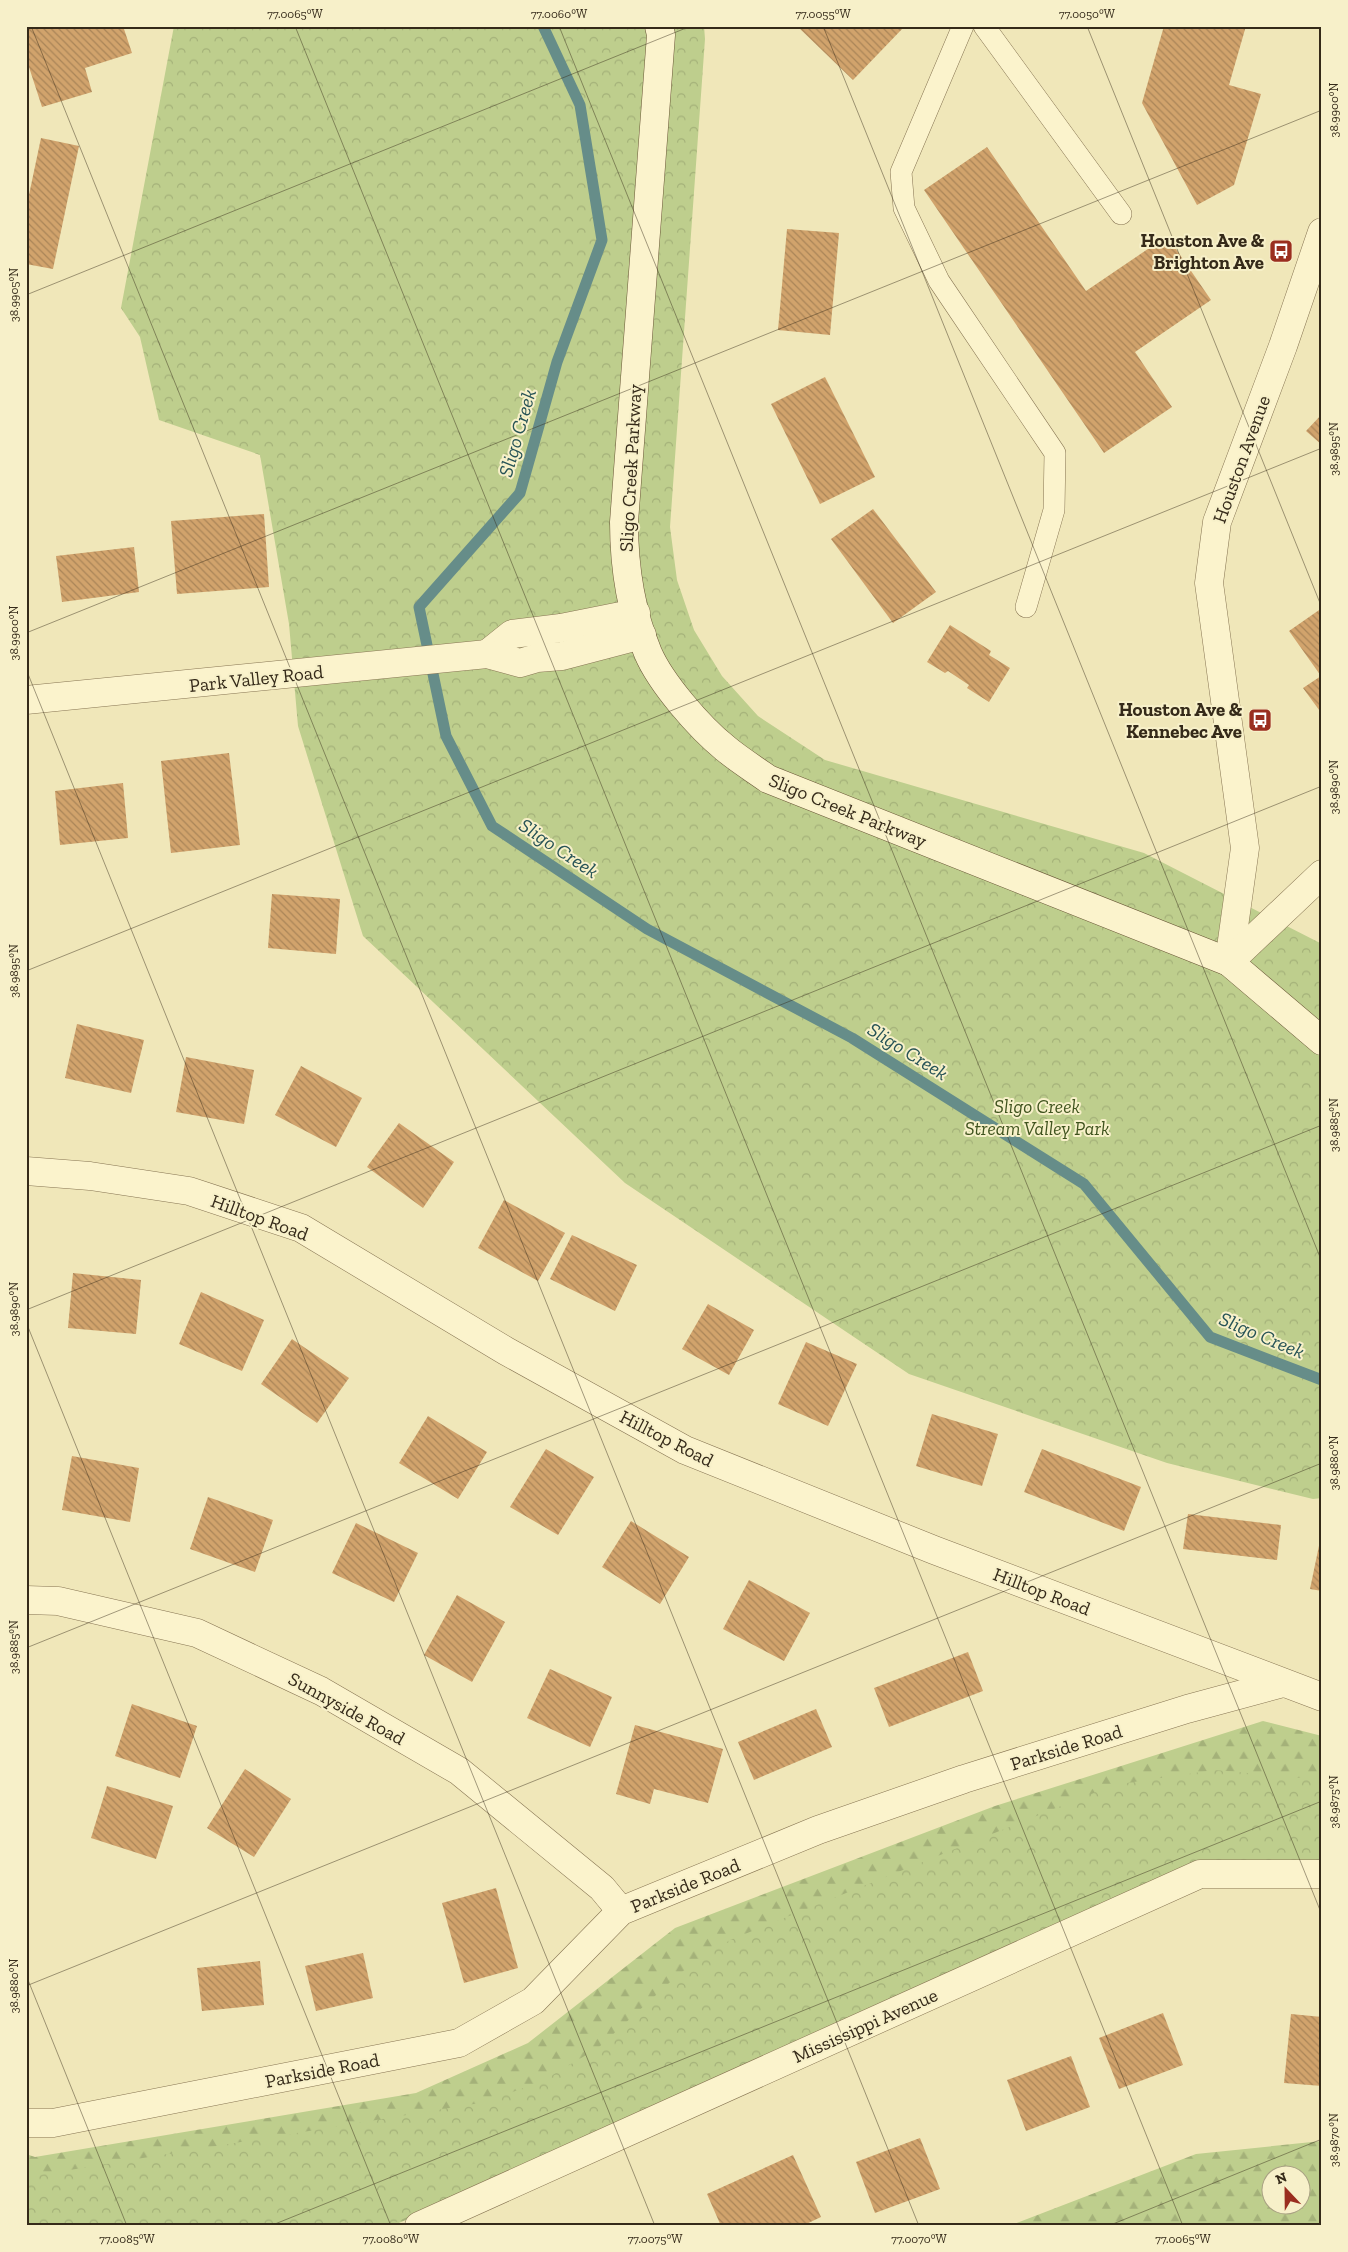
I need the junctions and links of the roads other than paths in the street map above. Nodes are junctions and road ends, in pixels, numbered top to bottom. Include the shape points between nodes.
1 (660, 26) edge
2 (963, 26) edge
3 (984, 26) edge
4 (1121, 214) dead end
5 (1322, 232) edge
6 (1026, 607) dead end
7 (639, 624) junction
8 (26, 700) edge
9 (1322, 874) edge
10 (1229, 962) junction
11 (1322, 1041) edge
12 (26, 1171) edge
13 (26, 1600) edge
14 (1283, 1683) junction
15 (1322, 1698) edge
16 (1322, 1874) edge
17 (621, 1911) junction
18 (26, 2123) edge
19 (419, 2226) edge

1 - 7 street, Sligo Creek Parkway via 624,522 624,555
2 - 6 lane via 901,172 904,208 939,281 1055,453 1054,510
3 - 4 lane
5 - 10 street, Houston Avenue via 1283,346 1216,522 1209,583 1245,848
7 - 8 street, Park Valley Road via 562,656 520,663 475,655
7 - 10 street, Sligo Creek Parkway via 649,654 663,678 695,720 725,748 768,779
9 - 10 street
10 - 11 street, Sligo Creek Parkway
12 - 14 street, Hilltop Road via 90,1176 189,1191 301,1228 506,1351 685,1450 934,1550
13 - 17 street, Sunnyside Road via 58,1601 197,1633 321,1691 459,1771 602,1888
14 - 15 street, Hilltop Road
14 - 17 street, Parkside Road via 1187,1709 964,1779 818,1830
16 - 19 street, Mississippi Avenue via 1200,1874
17 - 18 street, Parkside Road via 534,2001 459,2044 53,2123

